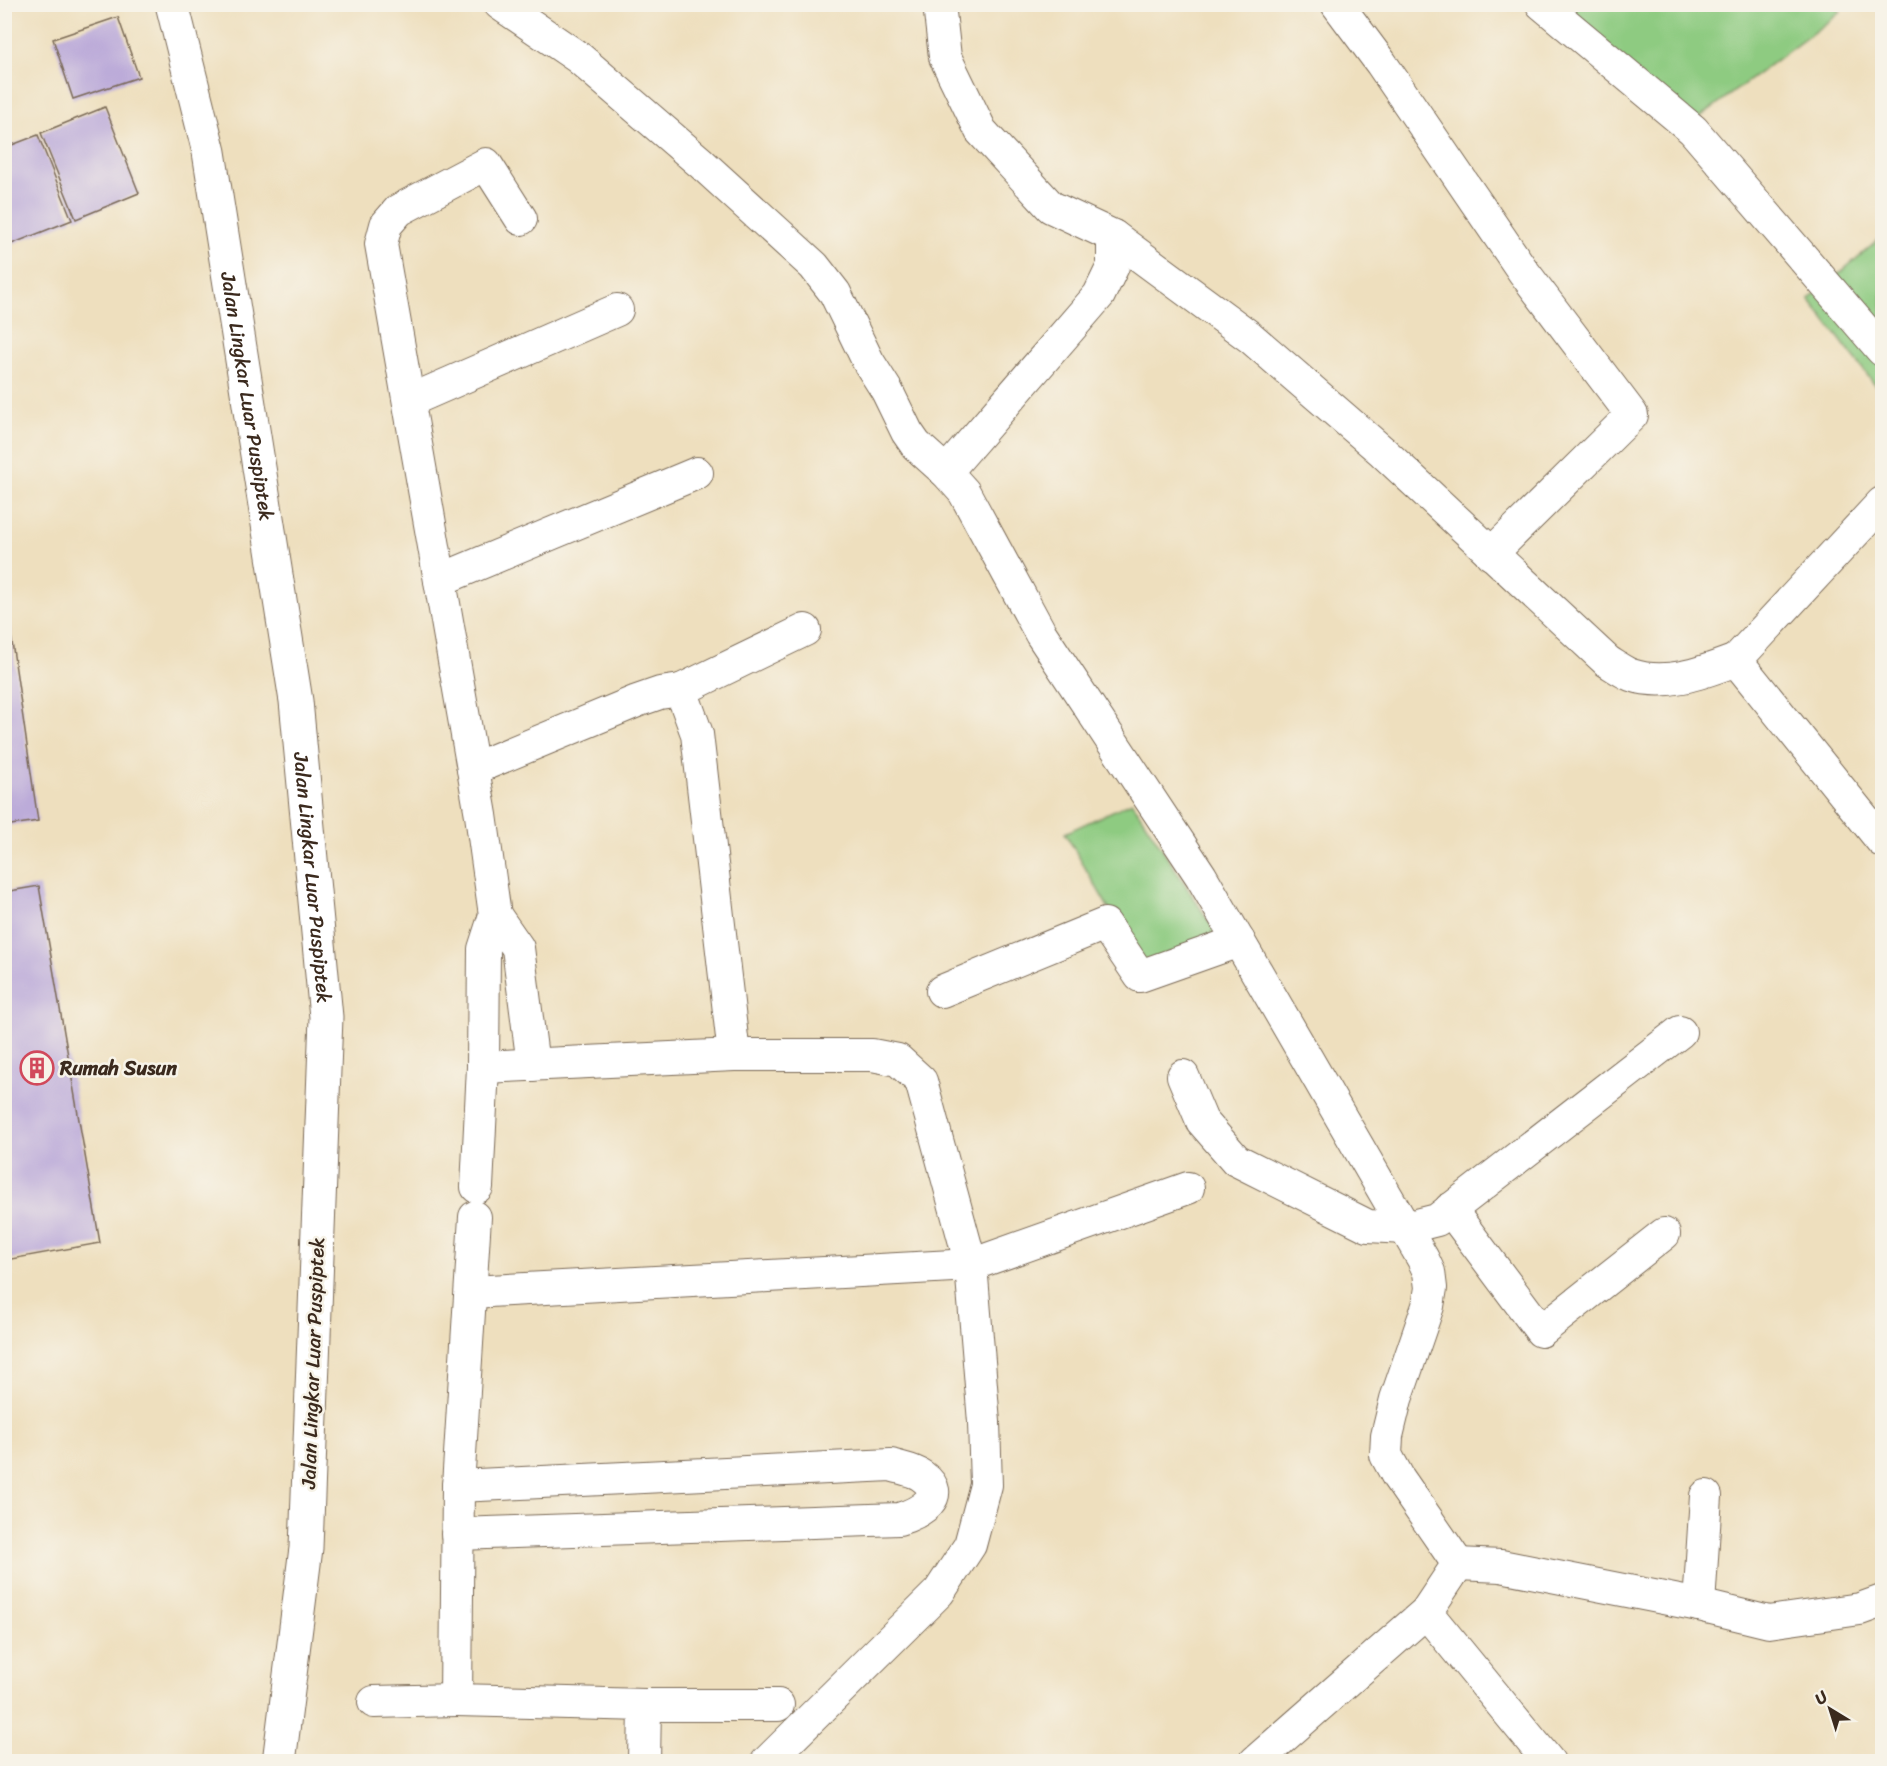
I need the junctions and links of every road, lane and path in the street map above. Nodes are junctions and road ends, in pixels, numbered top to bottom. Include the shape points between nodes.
1 (172, 4) edge
2 (500, 4) edge
3 (939, 4) edge
4 (1337, 4) edge
5 (1542, 4) edge
6 (520, 219) dead end
7 (1113, 236) junction
8 (618, 310) dead end
9 (1882, 350) edge
10 (409, 401) junction
11 (946, 472) junction
12 (697, 473) dead end
13 (1882, 503) edge
14 (1491, 554) junction
15 (440, 580) junction
16 (805, 630) dead end
17 (1736, 660) junction
18 (681, 690) junction
19 (473, 769) junction
20 (1882, 841) edge
21 (495, 915) junction
22 (1239, 942) junction
23 (942, 991) dead end
24 (1680, 1032) dead end
25 (734, 1055) junction
26 (533, 1065) junction
27 (483, 1067) junction
28 (1183, 1076) dead end
29 (1188, 1188) dead end
30 (1450, 1209) junction
31 (1405, 1228) junction
32 (1664, 1234) dead end
33 (971, 1265) junction
34 (471, 1292) junction
35 (458, 1486) junction
36 (1706, 1496) dead end
37 (457, 1534) junction
38 (1458, 1564) junction
39 (1882, 1601) edge
40 (1699, 1605) junction
41 (1426, 1612) junction
42 (456, 1700) junction
43 (374, 1702) dead end
44 (645, 1705) junction
45 (778, 1705) dead end
46 (279, 1761) edge
47 (644, 1761) edge
48 (767, 1761) edge
49 (1255, 1761) edge
50 (1549, 1761) edge

1 - 46 main road, Jalan Lingkar Luar Puspiptek via 208,152 296,701 326,1017 306,1548
2 - 11 street via 579,58 814,266 835,293 907,432
3 - 7 street via 945,57 981,131 1051,207
4 - 14 street via 1523,271 1632,415
5 - 9 street via 1693,130
6 - 10 street via 486,164 399,210 386,225 381,244
7 - 11 street via 1113,267 1099,295
7 - 14 street via 1250,337 1383,452
8 - 10 street
10 - 15 street
11 - 22 street via 964,492 1041,634 1201,876
12 - 15 street
13 - 17 street
14 - 17 street via 1582,640 1630,675 1655,680 1694,676
15 - 19 street
16 - 18 street
17 - 20 street
18 - 19 street via 660,693
18 - 25 street via 697,734
19 - 21 street
21 - 26 street via 518,948
21 - 27 street via 484,949
22 - 23 street via 1140,976 1105,924
22 - 31 street
24 - 30 street
25 - 26 street
25 - 33 street via 872,1054 898,1060 921,1081
26 - 27 street
27 - 34 street
28 - 31 street via 1202,1120 1236,1160 1368,1226
29 - 33 street
30 - 31 street via 1437,1220
30 - 32 street via 1541,1331
31 - 38 street via 1429,1272 1431,1288 1396,1399 1386,1455
33 - 34 street
33 - 48 street via 986,1485 970,1545 939,1592
34 - 35 street
35 - 37 street
35 - 37 street via 891,1465 920,1474 932,1486 933,1494 926,1507 899,1519
36 - 40 street
37 - 42 street
38 - 40 street via 1502,1566
38 - 41 street
39 - 40 street via 1860,1609 1769,1622
41 - 49 street
41 - 50 street
42 - 43 street
42 - 44 street
44 - 45 street
44 - 47 street

